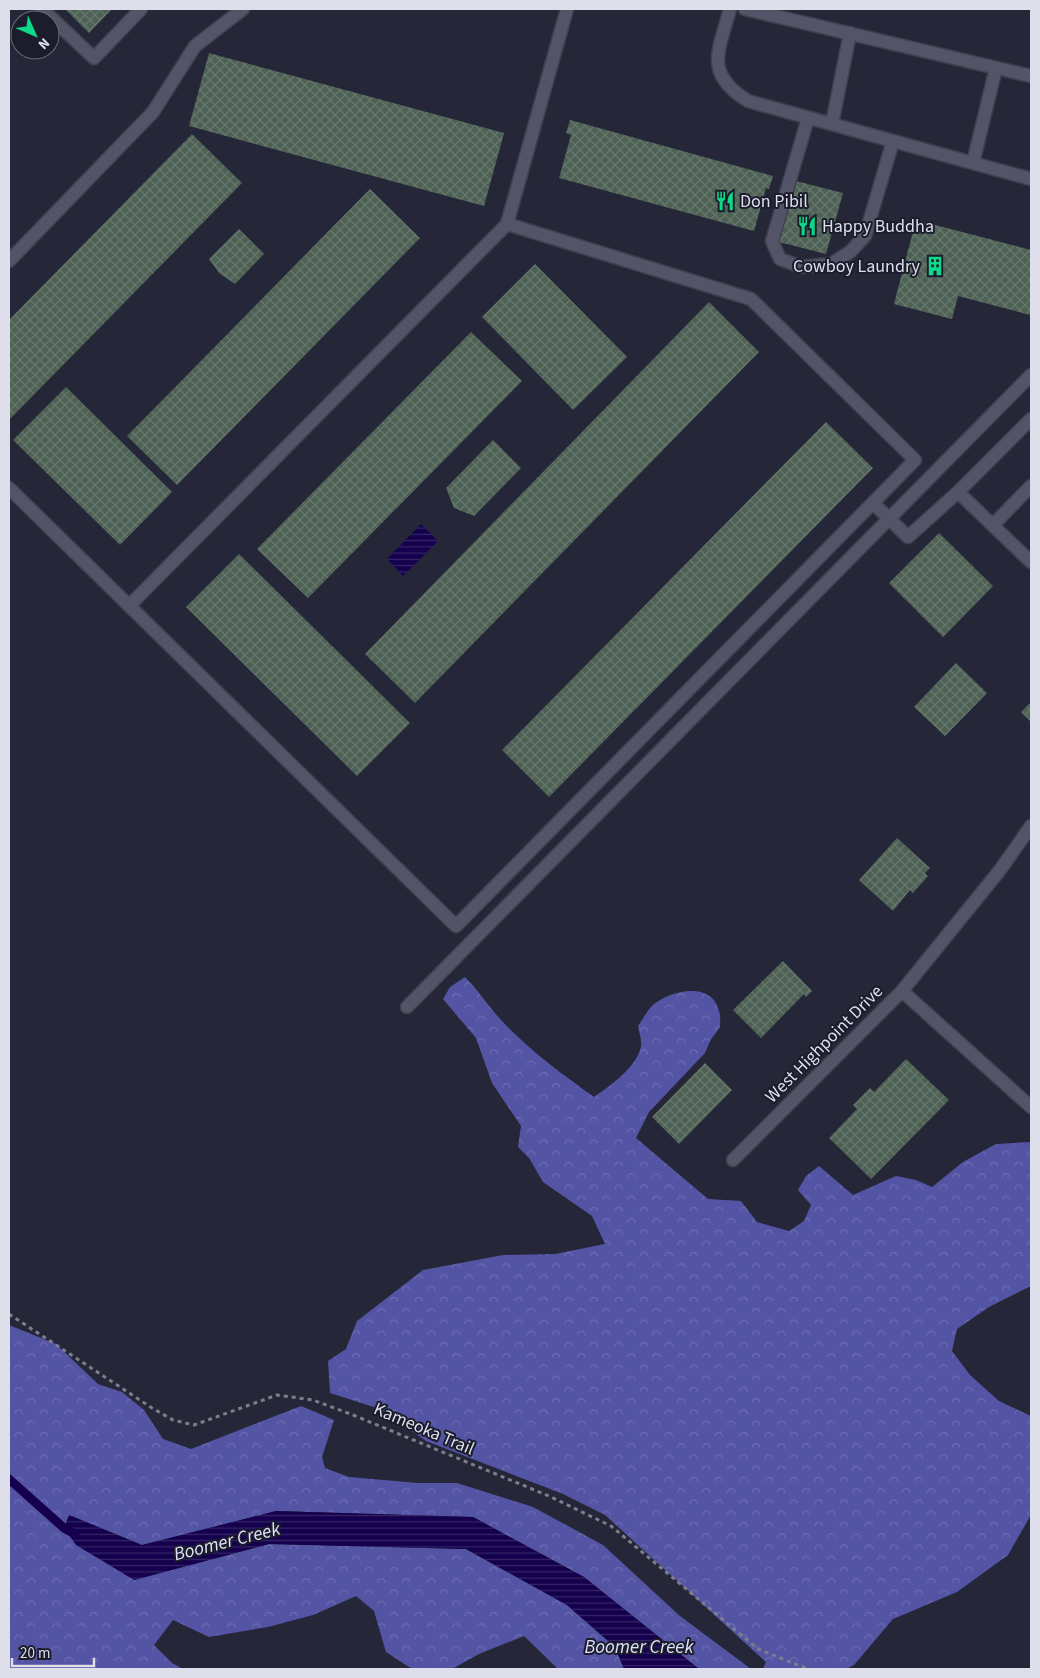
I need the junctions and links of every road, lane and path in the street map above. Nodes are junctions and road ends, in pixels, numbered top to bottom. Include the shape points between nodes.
1 (42, 9) edge
2 (142, 9) edge
3 (567, 9) edge
4 (730, 9) edge
5 (745, 9) edge
6 (239, 13) edge
7 (850, 33) junction
8 (996, 68) junction
9 (1031, 76) edge
10 (808, 118) junction
11 (832, 124) junction
12 (893, 141) junction
13 (973, 163) junction
14 (1031, 178) edge
15 (507, 224) junction
16 (9, 262) edge
17 (1031, 375) edge
18 (1031, 419) edge
19 (1031, 486) edge
20 (9, 488) edge
21 (958, 492) junction
22 (873, 503) junction
23 (889, 518) junction
24 (992, 525) junction
25 (1031, 562) edge
26 (129, 606) junction
27 (1031, 826) edge
28 (902, 991) junction
29 (407, 1007) dead end
30 (1031, 1107) edge
31 (733, 1160) dead end
32 (9, 1314) edge
33 (808, 1669) edge

1 - 2 street via 94,58
3 - 15 street
4 - 10 street via 717,57 719,74 734,92 748,100
5 - 7 street
6 - 16 street via 196,46 153,112
7 - 8 street
7 - 11 street
8 - 9 street
8 - 13 street
10 - 11 street
10 - 12 street via 772,241 780,259 801,267 831,264 850,252 865,236
11 - 12 street
12 - 13 street
13 - 14 street
15 - 22 street via 751,299 915,460
15 - 26 street
17 - 23 street
18 - 21 street
19 - 24 street
20 - 26 street
21 - 23 street via 908,537
21 - 24 street
22 - 23 street
22 - 26 street via 456,926
23 - 29 street
24 - 25 street
27 - 28 street via 1000,870
28 - 30 street, West Highpoint Drive
28 - 31 street, West Highpoint Drive
32 - 33 path, Kameoka Trail via 173,1420 194,1425 277,1395 296,1396 353,1415 549,1496 611,1526 758,1648

